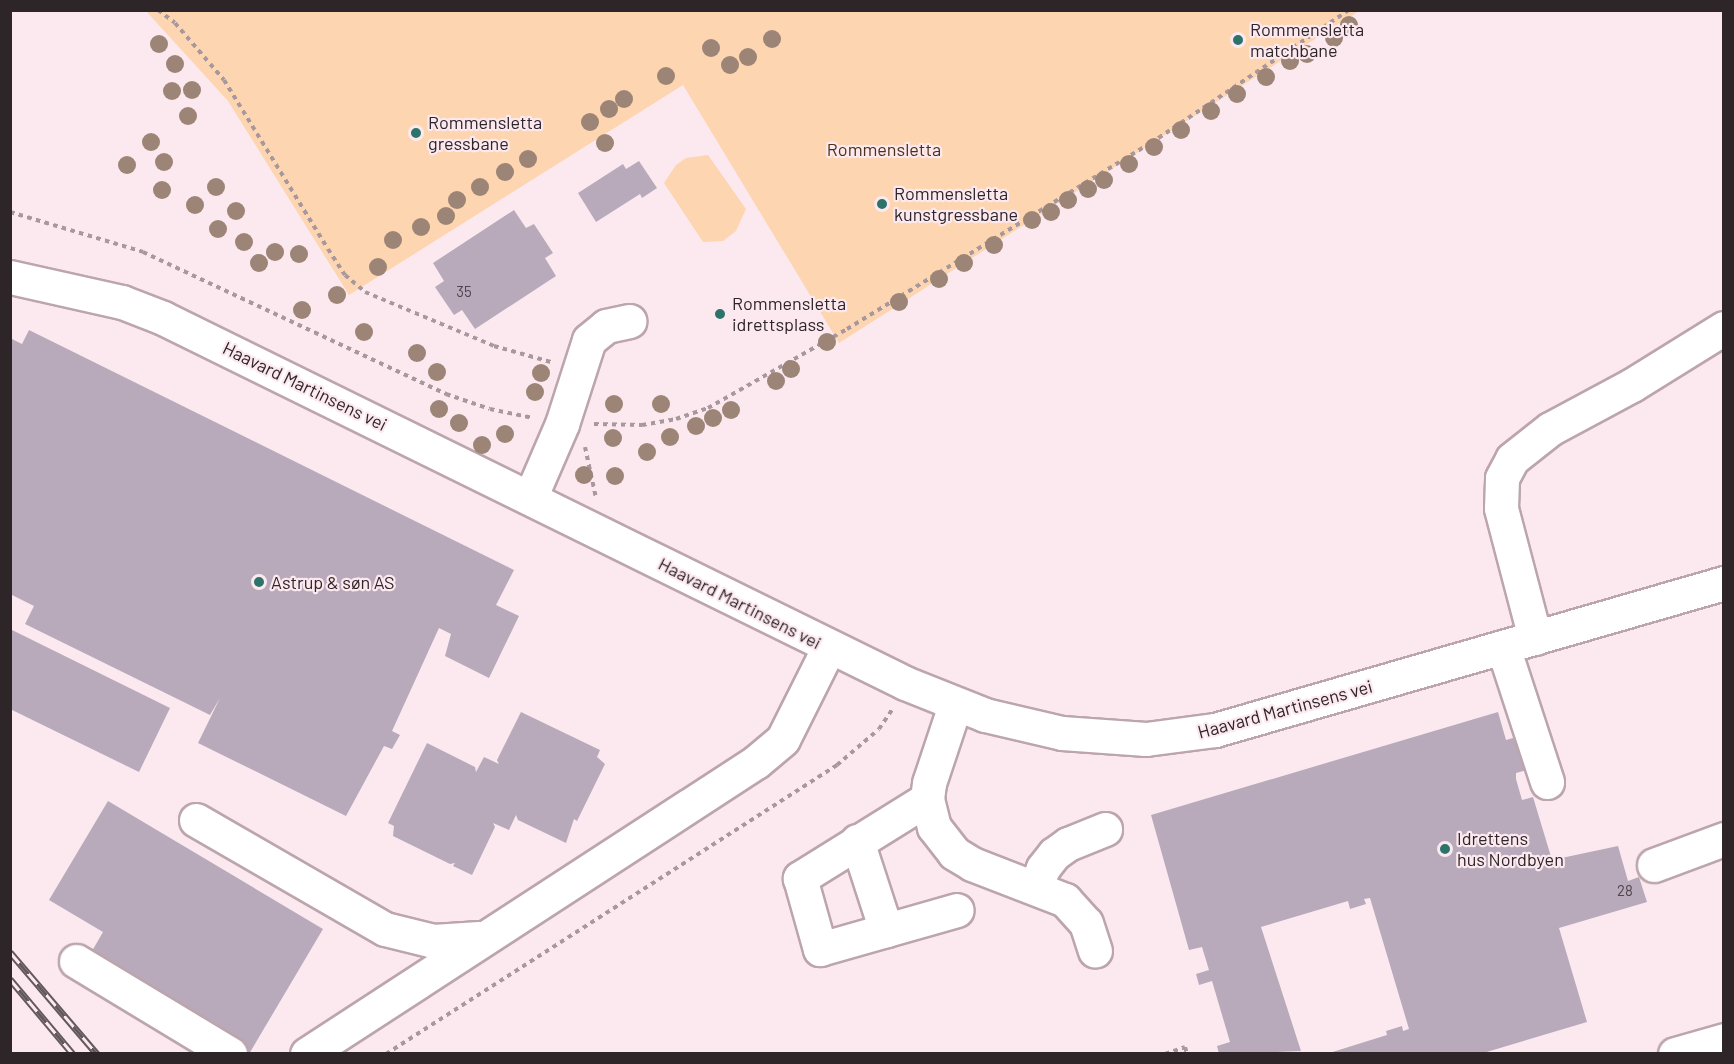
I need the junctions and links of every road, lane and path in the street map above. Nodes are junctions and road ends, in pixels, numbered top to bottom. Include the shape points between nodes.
1 (158, 10) edge
2 (1349, 10) edge
3 (10, 212) edge
4 (10, 277) edge
5 (629, 321) dead end
6 (1724, 328) edge
7 (578, 370) junction
8 (569, 424) junction
9 (530, 498) junction
10 (588, 526) junction
11 (1724, 583) edge
12 (1535, 638) junction
13 (829, 647) junction
14 (1503, 647) junction
15 (905, 683) junction
16 (955, 705) junction
17 (1547, 782) dead end
18 (927, 799) junction
19 (196, 820) dead end
20 (1105, 829) dead end
21 (1724, 839) edge
22 (857, 841) junction
23 (1654, 865) dead end
24 (1036, 887) junction
25 (957, 910) dead end
26 (885, 930) junction
27 (481, 938) junction
28 (1095, 951) dead end
29 (76, 961) dead end
30 (1724, 1040) edge
31 (230, 1053) edge
32 (307, 1053) edge
33 (387, 1053) edge
34 (1165, 1053) edge
35 (1187, 1053) edge
36 (1675, 1053) edge

1 - 7 path via 224,80 345,275 365,292 494,346
2 - 8 path via 1151,143 708,408 642,425
3 - 8 path via 73,228 163,261 446,394 490,409
4 - 9 street, Haavard Martinsens vei via 110,299 163,318
5 - 7 street via 606,326 589,340
6 - 12 street via 1632,385 1550,429 1512,459 1502,478 1501,508
7 - 8 street
8 - 9 street
8 - 10 path via 596,487
9 - 10 street, Haavard Martinsens vei
10 - 13 street, Haavard Martinsens vei
11 - 12 street, Haavard Martinsens vei
12 - 14 street, Haavard Martinsens vei
13 - 15 street, Haavard Martinsens vei
13 - 27 street via 783,739 756,762
14 - 16 street, Haavard Martinsens vei via 1215,730 1176,737 1107,738 1062,733
14 - 17 street
15 - 16 street, Haavard Martinsens vei
15 - 33 path via 879,729 837,765
16 - 18 street via 936,757
18 - 22 street
18 - 24 street via 934,827 954,853 999,877
19 - 27 street via 385,929 433,941
20 - 24 street via 1053,854
21 - 23 street
22 - 26 street
22 - 26 street via 800,878 820,949
24 - 28 street via 1057,896 1078,912
25 - 26 street
27 - 32 street
29 - 31 street
30 - 36 street
34 - 35 path via 1185,1047

